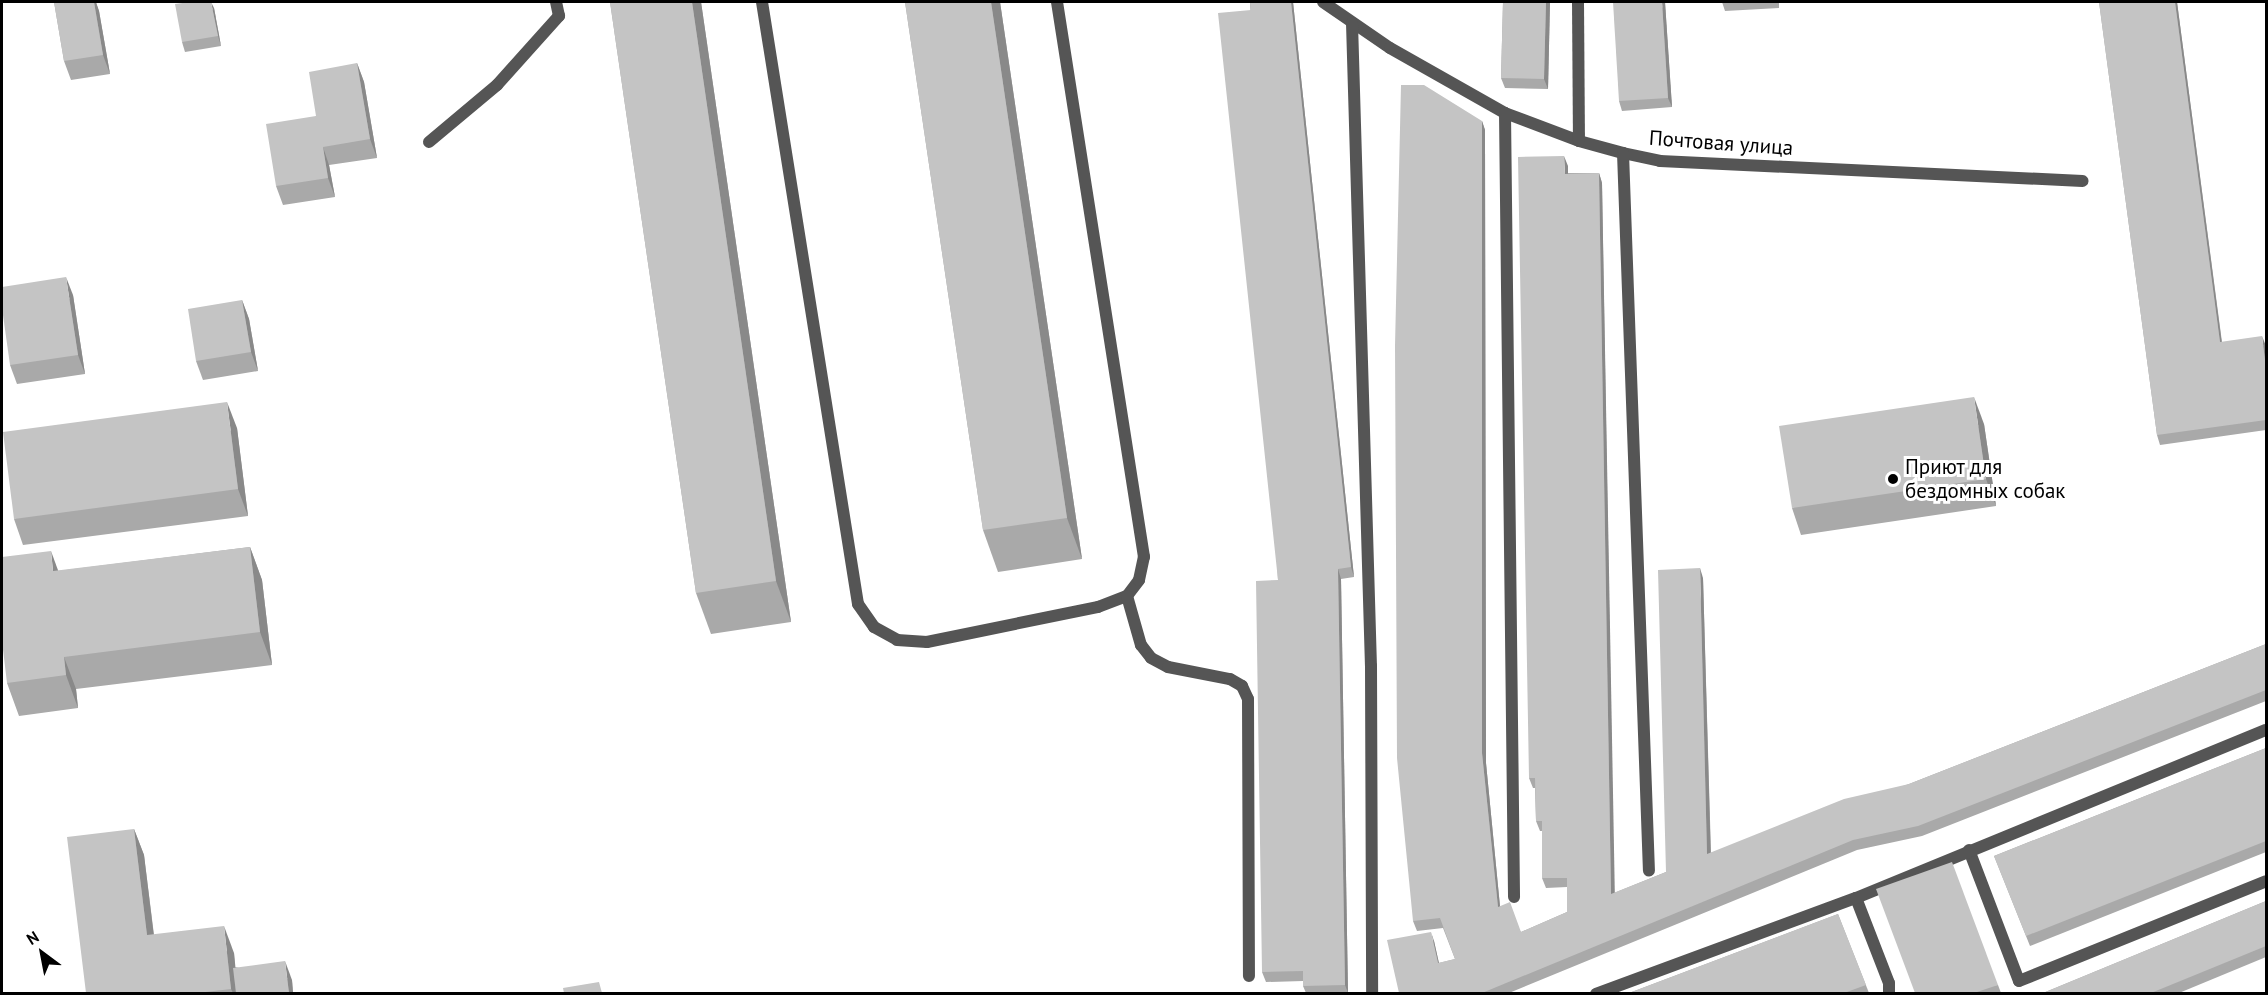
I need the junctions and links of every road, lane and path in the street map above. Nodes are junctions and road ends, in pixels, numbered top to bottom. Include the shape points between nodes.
1 (556, 2) edge
2 (762, 2) edge
3 (1057, 2) edge
4 (1323, 2) edge
5 (1578, 2) edge
6 (1352, 23) junction
7 (1505, 113) junction
8 (1579, 141) junction
9 (429, 142) dead end
10 (1623, 153) junction
11 (2083, 181) dead end
12 (1127, 596) junction
13 (2266, 730) edge
14 (1969, 850) junction
15 (1649, 871) dead end
16 (2266, 881) edge
17 (1514, 897) dead end
18 (1856, 898) junction
19 (1249, 976) dead end
20 (1372, 993) edge
21 (1596, 993) edge
22 (1888, 993) edge

1 - 9 lane via 559,16 497,85
2 - 12 lane via 858,604 874,627 897,640 927,642 1098,607
3 - 12 lane via 1144,557 1138,580
4 - 6 lane, Почтовая улица
5 - 8 lane
6 - 7 lane, Почтовая улица
6 - 20 lane via 1371,666
7 - 8 lane, Почтовая улица
7 - 17 lane
8 - 10 lane, Почтовая улица
10 - 11 lane, Почтовая улица via 1660,161
10 - 15 lane
12 - 19 lane via 1141,645 1151,658 1168,668 1230,679 1242,686 1248,699
13 - 14 lane
14 - 16 lane via 2019,981
14 - 18 lane
18 - 21 lane
18 - 22 lane via 1889,983

